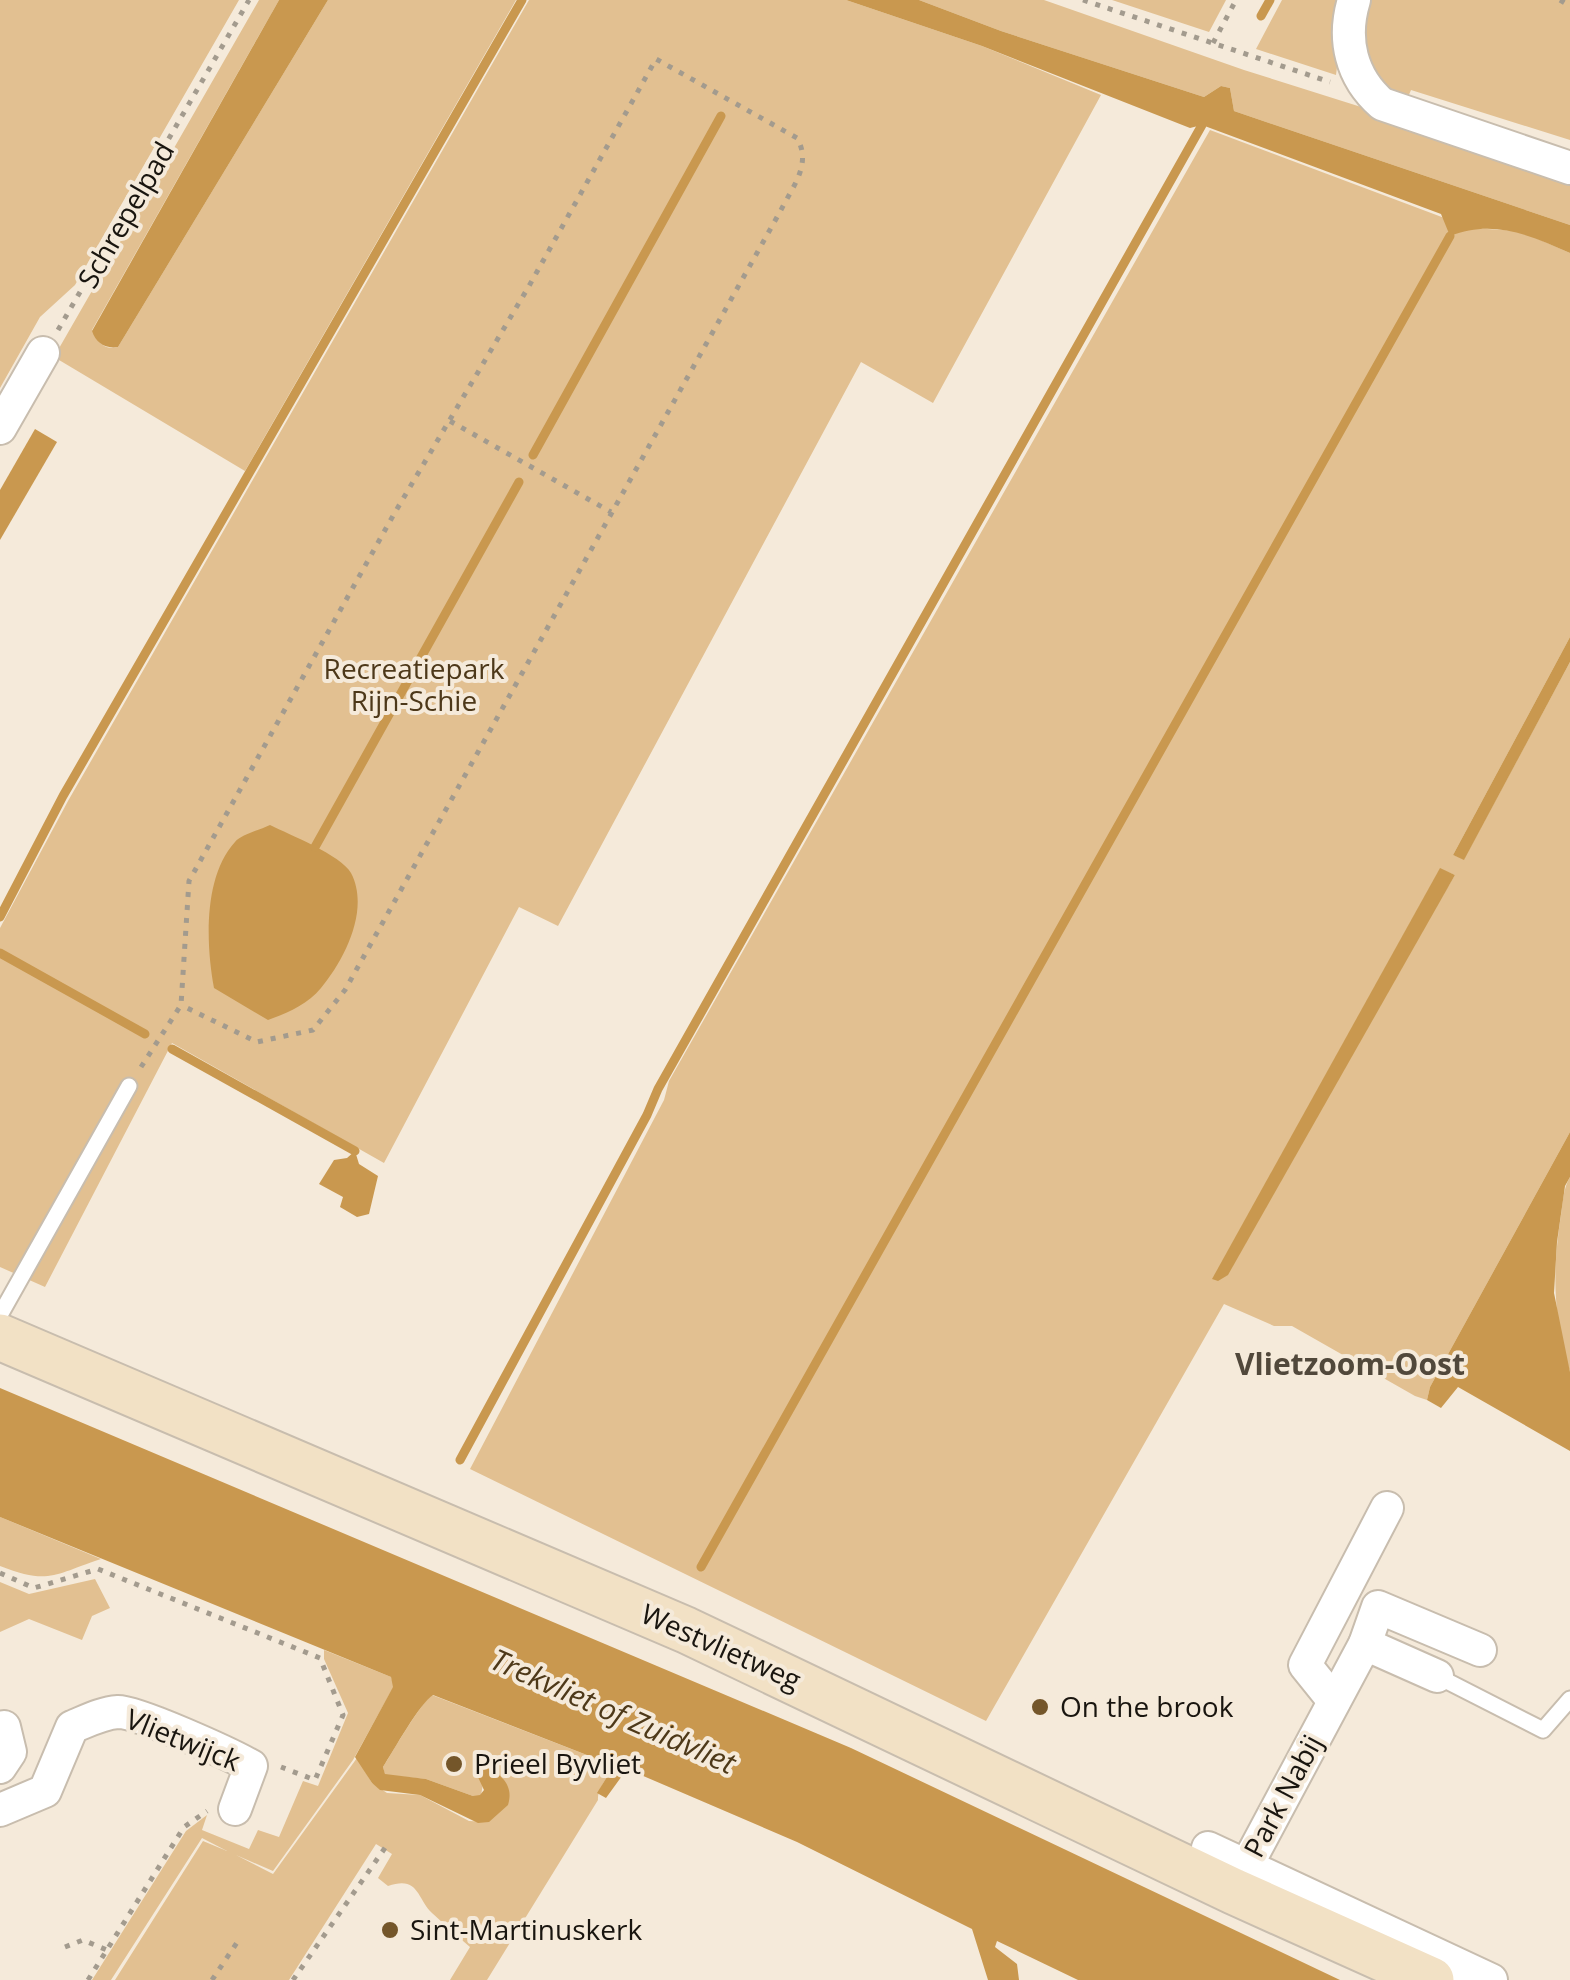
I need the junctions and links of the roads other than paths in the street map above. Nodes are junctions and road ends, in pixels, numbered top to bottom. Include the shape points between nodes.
1 (1354, 0) edge
2 (1570, 168) edge
3 (43, 353) road end
4 (0, 428) edge
5 (129, 1086) road end
6 (0, 1315) edge
7 (0, 1336) edge
8 (1387, 1508) dead end
9 (1344, 1591) junction
10 (1378, 1607) junction
11 (1365, 1644) junction
12 (1480, 1650) dead end
13 (1437, 1676) joint
14 (1570, 1699) edge
15 (1334, 1701) junction
16 (4, 1727) dead end
17 (0, 1766) edge
18 (235, 1809) road end
19 (0, 1810) edge
20 (1208, 1848) dead end
21 (1239, 1877) junction
22 (1431, 1980) edge
23 (1491, 1980) edge

1 - 2 street via 1348,34 1362,84 1373,96 1392,110
3 - 4 street
5 - 6 lane
7 - 21 street, Westvlietweg via 686,1630
8 - 9 street, Park Nabij
9 - 10 street
9 - 15 street, Park Nabij via 1304,1665
10 - 11 street, Park Nabij
10 - 12 street
11 - 13 street
11 - 15 street, Park Nabij
13 - 14 lane via 1543,1730
15 - 21 street, Park Nabij
16 - 17 street via 10,1752
18 - 19 street, Vlietwijck via 250,1766 122,1712 72,1726 45,1791
20 - 21 street, Westvlietweg
21 - 22 street, Westvlietweg
21 - 23 street, Westvlietweg

